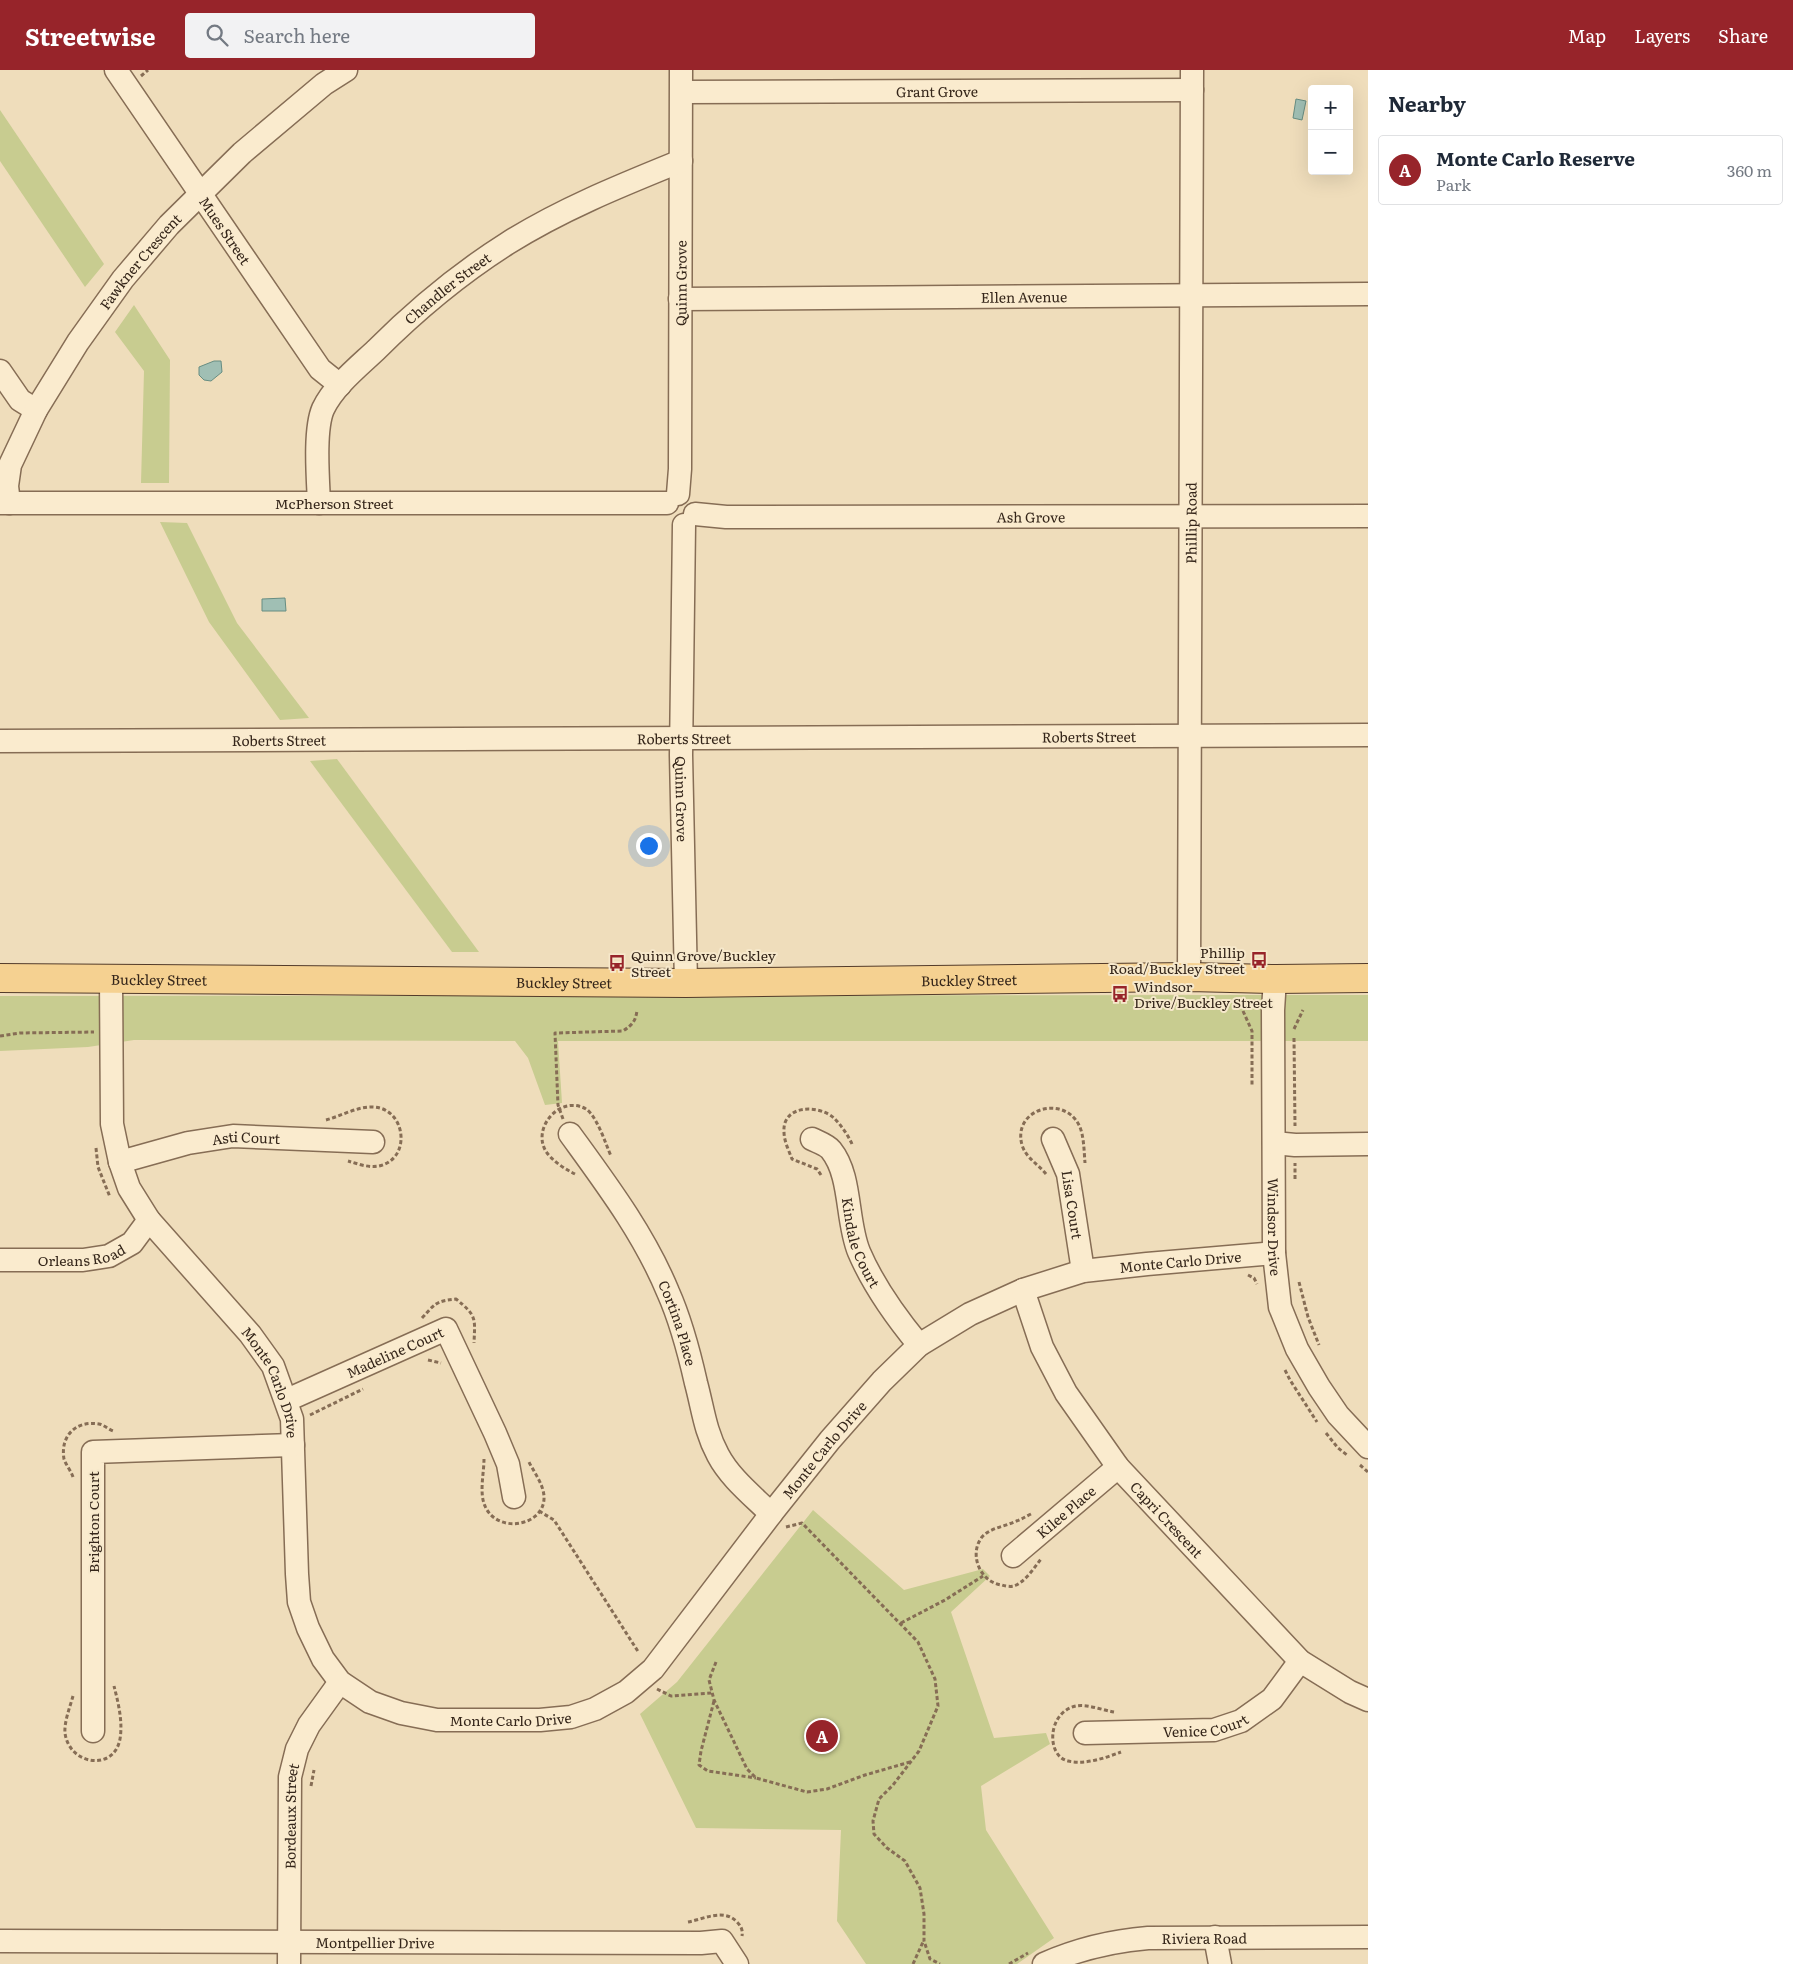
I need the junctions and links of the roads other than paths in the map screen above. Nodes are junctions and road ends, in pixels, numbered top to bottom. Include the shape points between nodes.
1 (116, 70) edge
2 (346, 70) edge
3 (681, 70) edge
4 (1192, 80) edge
5 (682, 92) junction
6 (682, 161) junction
7 (200, 193) junction
8 (1368, 294) edge
9 (1191, 295) junction
10 (680, 299) junction
11 (0, 371) edge
12 (340, 385) junction
13 (36, 410) junction
14 (672, 498) junction
15 (4, 503) edge
16 (318, 503) junction
17 (1368, 516) edge
18 (1190, 517) junction
19 (689, 519) junction
20 (1368, 735) edge
21 (1190, 736) junction
22 (681, 738) junction
23 (0, 741) edge
24 (1189, 977) junction
25 (0, 978) edge
26 (1368, 978) edge
27 (1274, 979) junction
28 (111, 980) junction
29 (686, 983) junction
30 (570, 1134) road end
31 (812, 1139) dead end
32 (1053, 1139) dead end
33 (373, 1142) dead end
34 (1285, 1144) junction
35 (1368, 1144) edge
36 (120, 1162) junction
37 (149, 1220) junction
38 (0, 1260) edge
39 (1258, 1261) junction
40 (1083, 1271) junction
41 (1023, 1290) junction
42 (919, 1345) junction
43 (286, 1400) junction
44 (293, 1445) junction
45 (1368, 1448) edge
46 (1118, 1467) junction
47 (514, 1498) dead end
48 (783, 1520) junction
49 (1014, 1556) dead end
50 (1300, 1661) junction
51 (340, 1682) junction
52 (1368, 1700) edge
53 (92, 1731) dead end
54 (1085, 1733) dead end
55 (1221, 1937) junction
56 (1368, 1937) edge
57 (0, 1941) edge
58 (288, 1941) junction
59 (289, 1964) edge
60 (737, 1964) edge
61 (1044, 1964) edge
62 (1220, 1964) edge
63 (1229, 1964) edge

1 - 7 street, Mues Street
2 - 7 street, Fawkner Crescent via 324,84 249,147
3 - 5 street, Quinn Grove
4 - 5 street, Grant Grove
4 - 9 street, Phillip Road
5 - 6 street, Quinn Grove
6 - 10 street, Quinn Grove
6 - 12 street, Chandler Street via 592,198 508,243 454,280 404,322
7 - 12 street, Mues Street via 320,369
7 - 13 street, Fawkner Crescent via 123,280 78,342
8 - 9 street, Ellen Avenue
9 - 10 street, Ellen Avenue
9 - 18 street, Phillip Road
10 - 14 street, Quinn Grove via 680,469
11 - 13 street via 20,400
12 - 16 street, Chandler Street via 323,410 318,428
13 - 15 street, Fawkner Crescent via 10,465
14 - 16 street, McPherson Street
14 - 19 street via 687,496 691,499 695,504
15 - 16 street, McPherson Street
17 - 18 street, Ash Grove
18 - 19 street, Ash Grove
18 - 21 street, Phillip Road
19 - 22 street, Quinn Grove
20 - 21 street, Roberts Street
21 - 22 street, Roberts Street
21 - 24 street, Phillip Road
22 - 23 street, Roberts Street
22 - 29 street, Quinn Grove
24 - 27 main road, Buckley Street
24 - 29 main road, Buckley Street
25 - 28 main road, Buckley Street
26 - 27 main road, Buckley Street
27 - 34 street, Windsor Drive via 1273,1010
28 - 29 main road, Buckley Street
28 - 36 street, Monte Carlo Drive via 112,1124
30 - 48 street, Cortina Place via 618,1199 668,1292 697,1383 705,1426 718,1456 734,1478
31 - 42 street, Kindale Court via 830,1148 840,1164 858,1250 894,1314
32 - 40 street, Lisa Court via 1068,1174
33 - 36 street, Asti Court via 233,1136 188,1143
34 - 35 street
34 - 39 street, Windsor Drive
36 - 37 street, Monte Carlo Drive via 129,1188
37 - 38 street, Orleans Road via 132,1243 109,1256 83,1260
37 - 43 street, Monte Carlo Drive via 250,1334 274,1366
39 - 40 street, Monte Carlo Drive via 1147,1264
39 - 45 street, Windsor Drive via 1297,1349 1319,1388
40 - 41 street, Monte Carlo Drive
41 - 42 street, Monte Carlo Drive via 970,1314
41 - 46 street, Capri Crescent via 1042,1347 1066,1393
42 - 48 street, Monte Carlo Drive via 843,1426
43 - 44 street, Monte Carlo Drive via 292,1419
43 - 47 street, Madeline Court via 446,1329 508,1464
44 - 51 street, Monte Carlo Drive via 299,1602 308,1628
44 - 53 street, Brighton Court via 93,1452
46 - 49 street, Kilee Place
46 - 50 street, Capri Crescent
48 - 51 street, Monte Carlo Drive via 653,1669 653,1686 626,1692 595,1709 571,1717 540,1720 437,1720 370,1702
50 - 52 street, Capri Crescent
50 - 54 street, Venice Court via 1272,1699 1241,1721 1214,1730
51 - 58 street, Bordeaux Street via 309,1726 297,1749 290,1777
55 - 56 street, Riviera Road
55 - 61 street, Riviera Road via 1119,1940 1076,1951
55 - 62 street
55 - 63 street
57 - 58 street, Montpellier Drive
58 - 59 street, Bordeaux Street
58 - 60 street, Montpellier Drive via 722,1941

